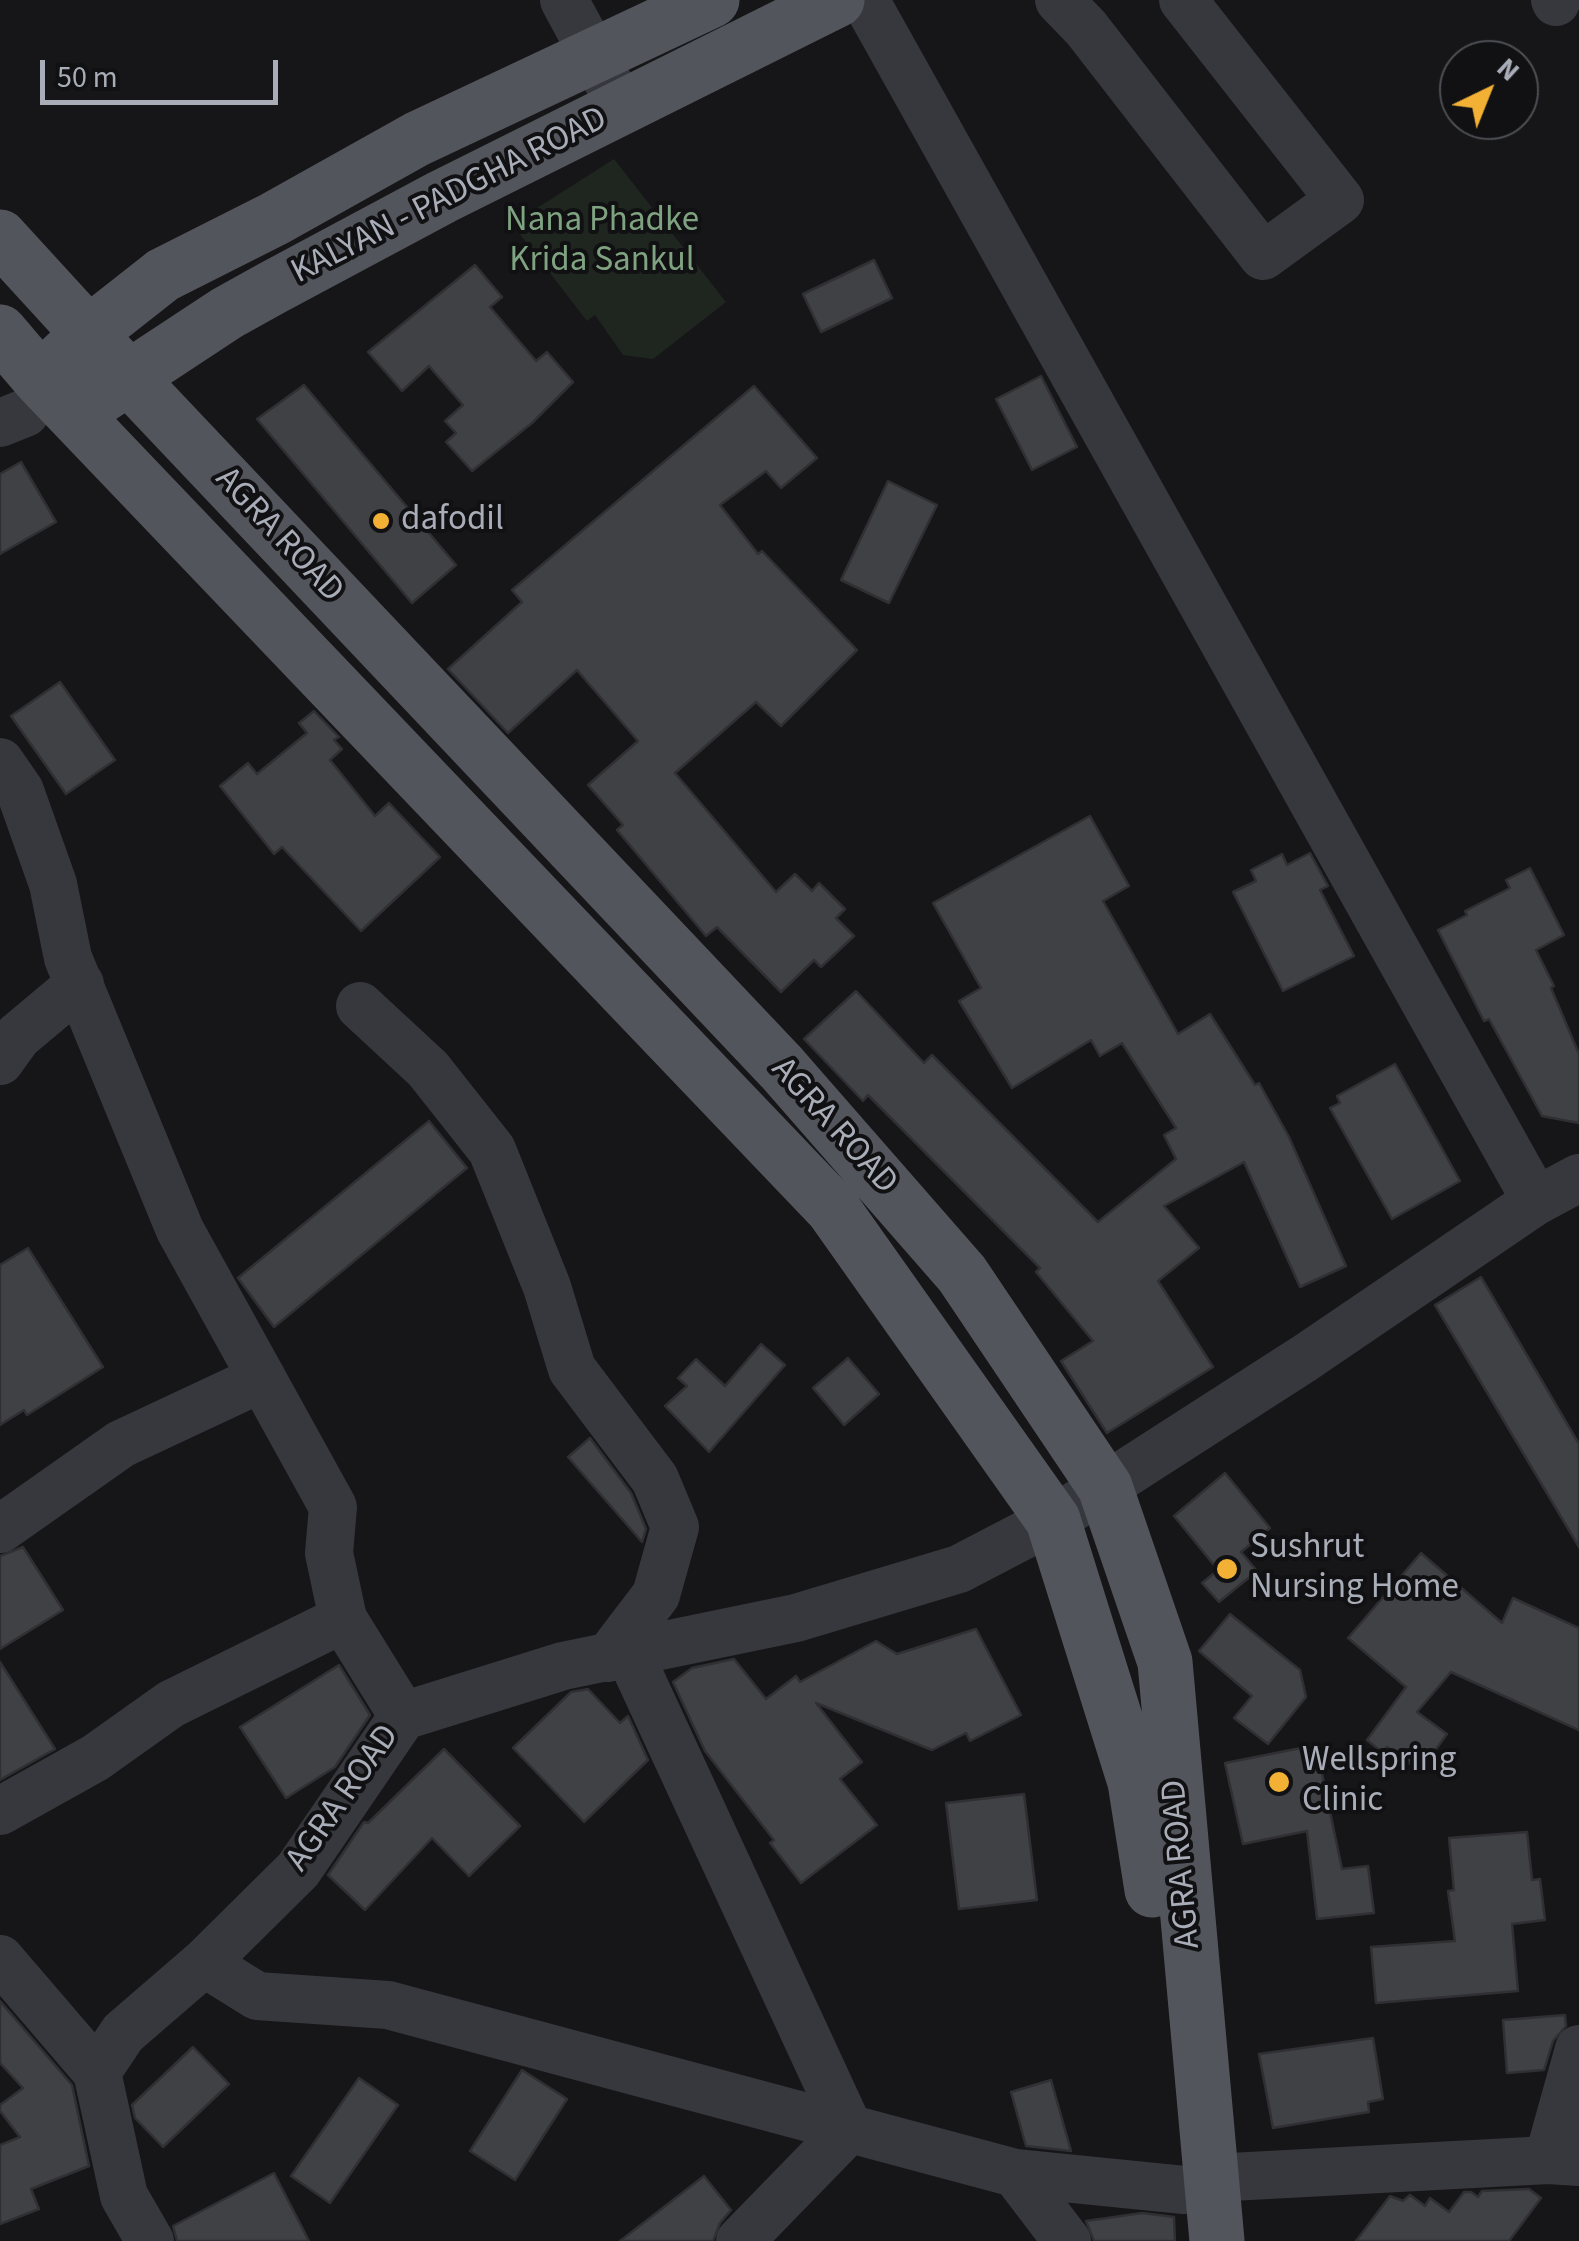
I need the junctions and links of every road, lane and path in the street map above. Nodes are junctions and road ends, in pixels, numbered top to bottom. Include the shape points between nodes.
1 (564, 0) edge
2 (712, 0) edge
3 (836, 0) edge
4 (865, 0) edge
5 (1060, 0) edge
6 (1183, 0) edge
7 (595, 57) junction
8 (623, 108) junction
9 (417, 140) junction
10 (442, 197) junction
11 (0, 237) edge
12 (0, 332) edge
13 (88, 334) junction
14 (129, 378) junction
15 (35, 407) edge
16 (0, 762) edge
17 (80, 984) junction
18 (360, 1006) dead end
19 (0, 1061) edge
20 (1579, 1178) edge
21 (1536, 1200) junction
22 (262, 1378) junction
23 (1105, 1487) junction
24 (1053, 1520) junction
25 (0, 1529) edge
26 (343, 1619) junction
27 (618, 1655) junction
28 (403, 1716) junction
29 (0, 1811) edge
30 (0, 1959) edge
31 (204, 1963) junction
32 (1579, 2048) edge
33 (97, 2072) junction
34 (849, 2129) junction
35 (1563, 2161) edge
36 (1015, 2173) junction
37 (1194, 2203) edge
38 (133, 2235) edge
39 (740, 2241) edge
40 (1067, 2241) edge
41 (1217, 2241) edge

1 - 7 street
2 - 7 main road, KALYAN - PADGHA ROAD
3 - 8 main road, KALYAN - PADGHA ROAD
4 - 21 street
5 - 6 street via 1263,256 1340,200
7 - 8 street
7 - 9 main road, KALYAN - PADGHA ROAD
8 - 10 main road, KALYAN - PADGHA ROAD
9 - 10 main road
9 - 13 main road, KALYAN - PADGHA ROAD via 164,275
10 - 14 main road, KALYAN - PADGHA ROAD via 227,313
11 - 13 main road, AGRA ROAD
12 - 15 main road, AGRA ROAD
13 - 14 main road, AGRA ROAD
13 - 15 main road, KALYAN - PADGHA ROAD
14 - 15 main road, KALYAN - PADGHA ROAD
14 - 23 main road, AGRA ROAD via 794,1083 962,1274
15 - 24 main road, AGRA ROAD via 832,1209
16 - 17 street, AGRA ROAD via 20,791 54,884 68,958
17 - 19 street via 18,1036
17 - 22 street, AGRA ROAD via 180,1230
18 - 27 street via 428,1069 492,1150 572,1369 655,1479 675,1527 656,1595
20 - 21 street
21 - 23 street
22 - 25 street via 121,1444
22 - 26 street, AGRA ROAD via 333,1508 329,1553
23 - 24 street
23 - 37 main road, AGRA ROAD via 1165,1662
24 - 27 street via 960,1569 796,1618
24 - 37 main road, AGRA ROAD via 1135,1782
26 - 28 street, AGRA ROAD
26 - 29 street via 171,1704 95,1758
27 - 28 street
27 - 34 street
28 - 31 street, AGRA ROAD via 298,1870
30 - 33 street
31 - 33 street, AGRA ROAD via 123,2034
31 - 34 street via 257,1996 388,2005
32 - 35 street
33 - 38 street
34 - 36 street
34 - 39 street
35 - 37 street
36 - 37 street
36 - 40 street
37 - 41 main road, AGRA ROAD

